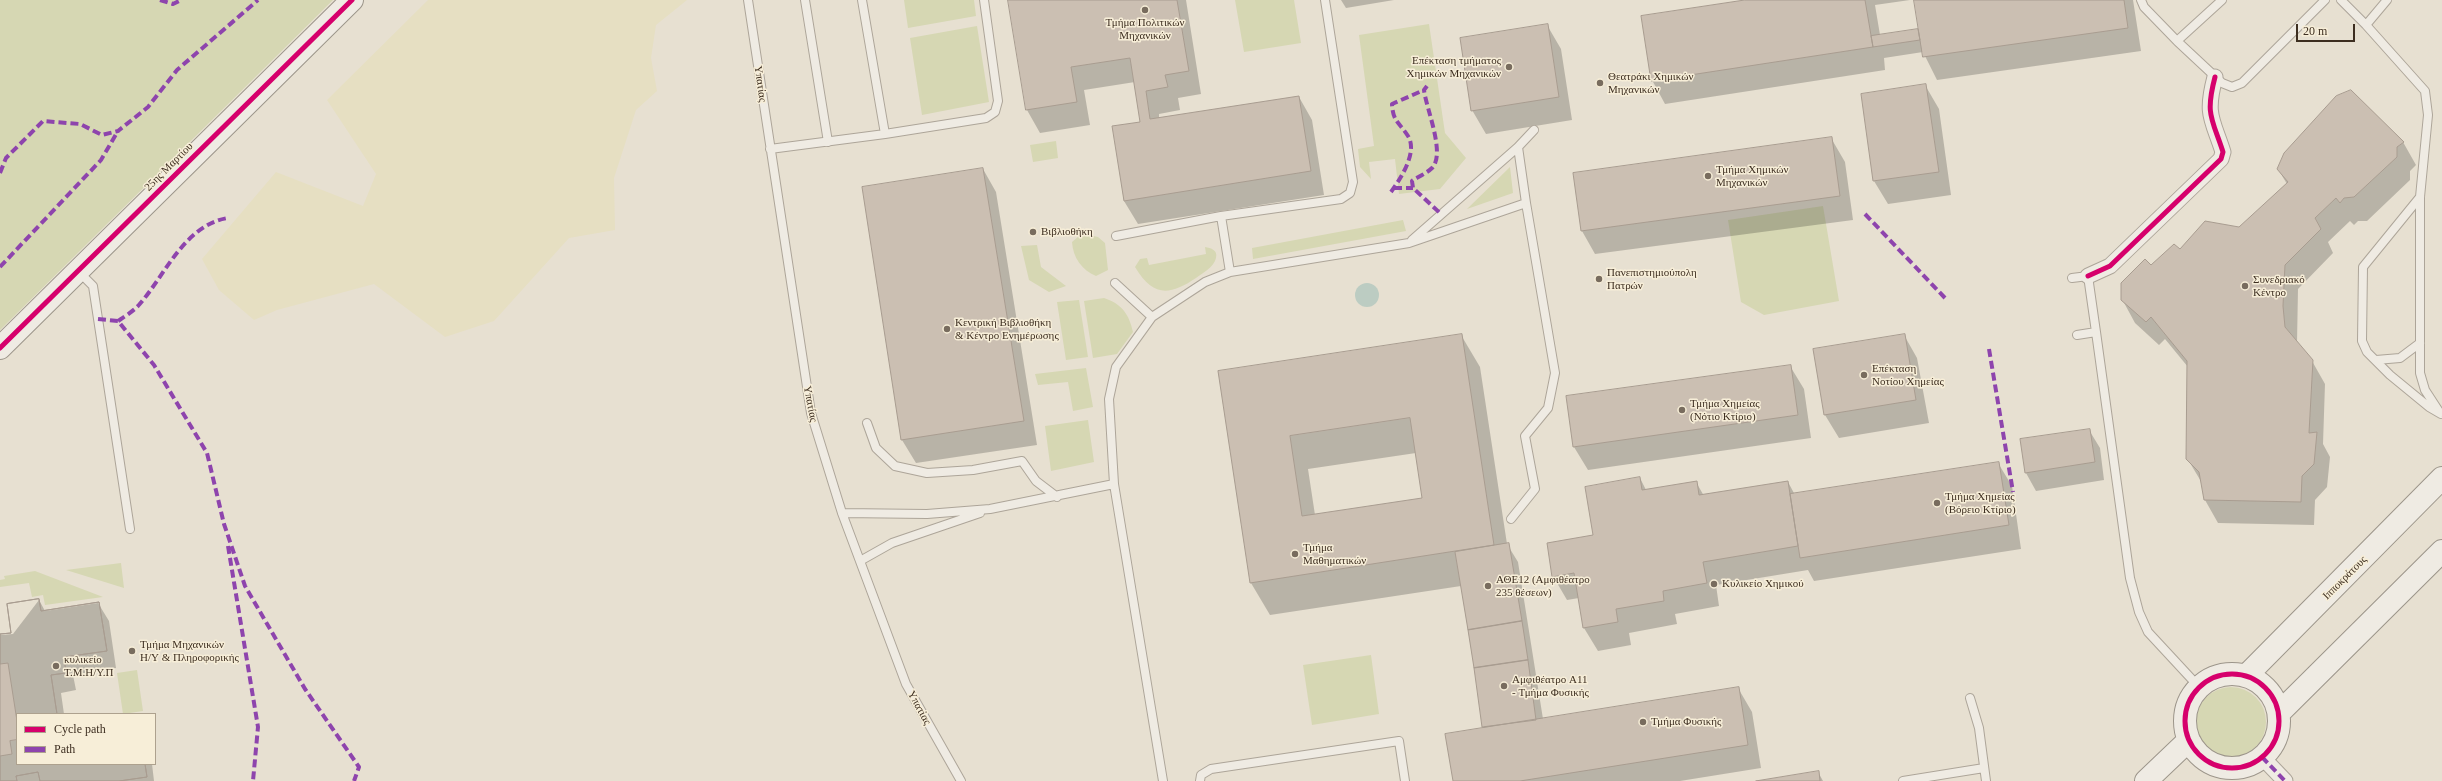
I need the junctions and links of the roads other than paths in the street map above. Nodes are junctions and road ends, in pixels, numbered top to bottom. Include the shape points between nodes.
1 (352, 0) edge
2 (748, 0) edge
3 (805, 0) edge
4 (862, 0) edge
5 (984, 0) edge
6 (1325, 0) edge
7 (2141, 0) edge
8 (2222, 0) edge
9 (2325, 0) edge
10 (2341, 0) edge
11 (2387, 0) edge
12 (2366, 25) junction
13 (2177, 42) junction
14 (2215, 77) junction
15 (1534, 130) dead end
16 (885, 134) junction
17 (828, 142) junction
18 (1518, 146) junction
19 (770, 149) junction
20 (2420, 197) junction
21 (1526, 203) junction
22 (1221, 216) junction
23 (1116, 236) dead end
24 (1409, 243) junction
25 (78, 271) junction
26 (1230, 272) junction
27 (2088, 276) junction
28 (2072, 278) dead end
29 (1115, 283) dead end
30 (1152, 317) junction
31 (2096, 332) junction
32 (2077, 335) dead end
33 (2420, 343) junction
34 (0, 348) edge
35 (2376, 360) junction
36 (2441, 414) edge
37 (867, 423) dead end
38 (2442, 478) edge
39 (1114, 484) junction
40 (1057, 497) junction
41 (990, 509) junction
42 (842, 512) junction
43 (1510, 519) dead end
44 (130, 529) dead end
45 (2442, 551) edge
46 (860, 561) junction
47 (2246, 676) junction
48 (2199, 687) junction
49 (1970, 698) dead end
50 (2279, 713) junction
51 (2189, 740) junction
52 (2262, 757) junction
53 (1984, 768) junction
54 (2218, 774) edge
55 (961, 781) edge
56 (1163, 781) edge
57 (1200, 781) edge
58 (1405, 781) edge
59 (1903, 781) edge
60 (1986, 781) edge
61 (2146, 781) edge
62 (2285, 781) edge

1 - 25 street, 25ης Μαρτίου
2 - 19 lane, Υπατίας
3 - 17 lane
4 - 16 lane
5 - 16 lane via 998,101 995,112 986,118
6 - 22 lane via 1353,182 1350,193 1341,199
7 - 13 lane via 2144,7
8 - 13 lane
9 - 14 lane via 2242,83 2232,87
10 - 12 lane
11 - 12 lane
12 - 20 lane via 2424,91 2428,115
13 - 14 lane
14 - 27 street via 2209,99 2211,122 2223,152 2221,159 2110,266
15 - 18 lane
16 - 17 lane
17 - 19 lane
18 - 21 lane
18 - 24 lane
19 - 42 lane, Υπατίας via 811,413
20 - 33 lane
20 - 35 lane via 2363,267 2362,341
21 - 24 lane
21 - 43 lane via 1555,373 1548,408 1525,436 1535,489
22 - 23 lane
22 - 26 lane
24 - 26 lane
25 - 34 street, 25ης Μαρτίου
25 - 44 lane via 93,286
26 - 30 lane via 1205,282
27 - 28 lane
27 - 31 lane
29 - 30 lane
30 - 39 lane via 1116,367 1109,399
31 - 32 lane
31 - 48 lane via 2130,578 2139,612 2148,632
33 - 35 lane via 2400,358
33 - 36 lane via 2421,380
35 - 36 lane via 2429,407
37 - 40 lane via 876,448 895,466 927,473 973,470 1022,461 1036,481
38 - 47 street, Ιπποκράτους
39 - 40 lane
39 - 56 lane
40 - 41 lane
41 - 42 lane via 927,514
41 - 46 lane via 892,543
42 - 46 lane, Υπατίας
45 - 50 street
46 - 55 lane, Υπατίας via 906,684
47 - 48 street via 2221,675
47 - 50 street via 2258,681 2268,690 2275,700
48 - 51 street via 2191,698 2186,712 2185,726
49 - 53 lane via 1979,728
50 - 52 street via 2279,728 2275,742
51 - 54 street via 2197,753 2210,763
51 - 61 street
52 - 54 street via 2240,768
52 - 62 street
53 - 59 lane
53 - 60 lane
57 - 58 lane via 1202,775 1211,769 1399,741

